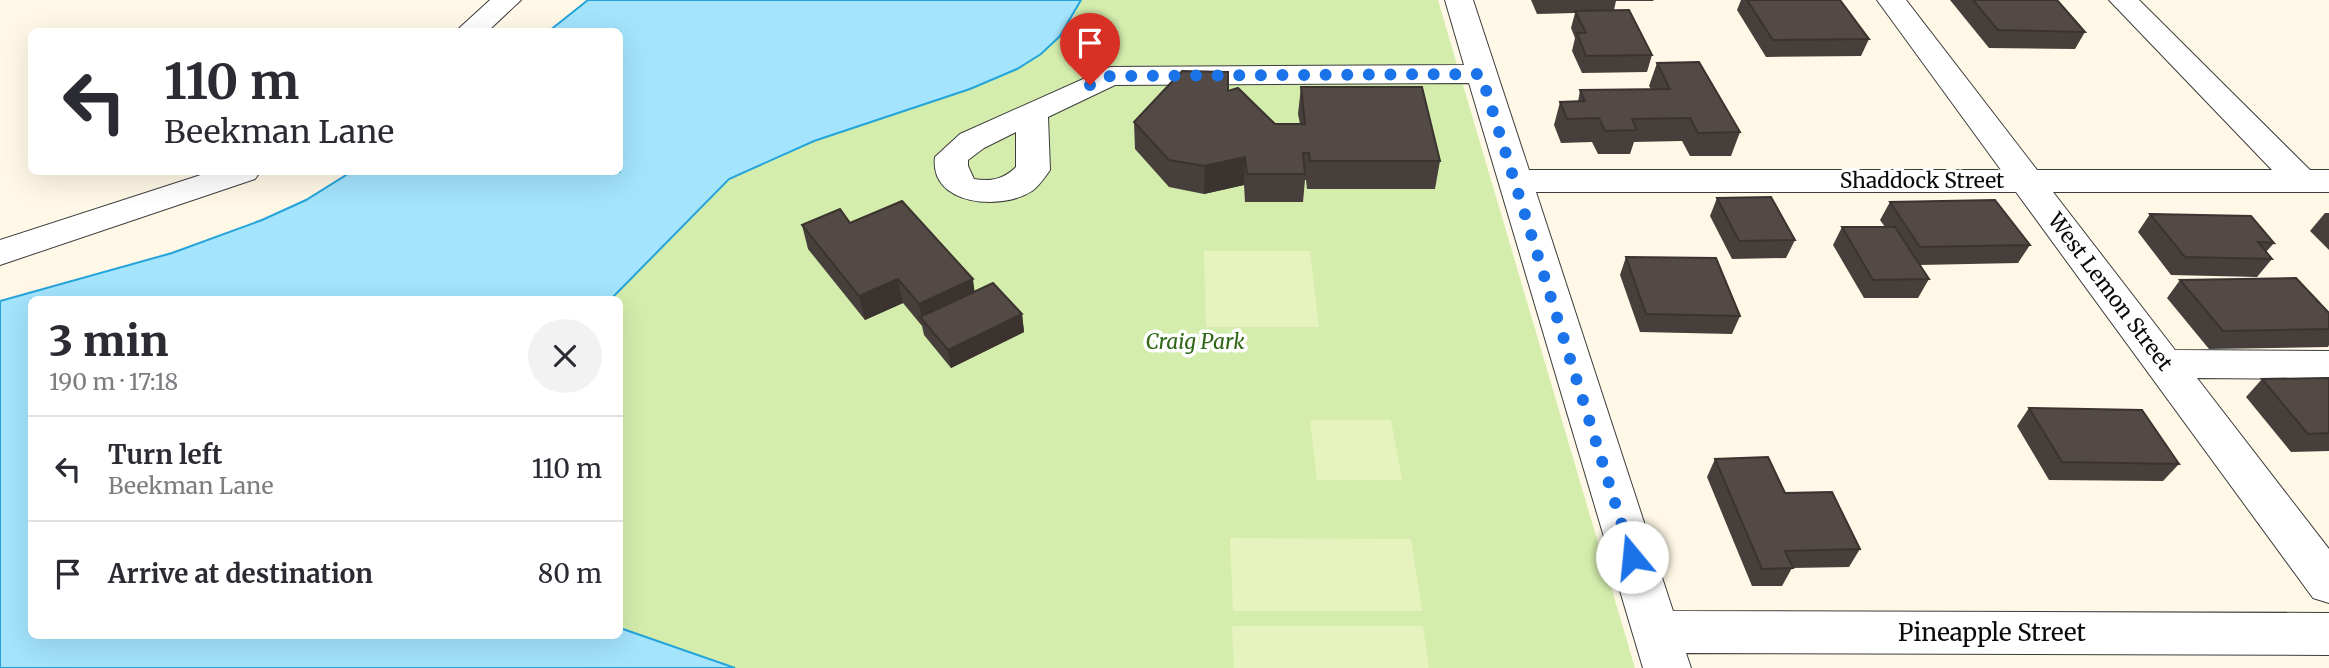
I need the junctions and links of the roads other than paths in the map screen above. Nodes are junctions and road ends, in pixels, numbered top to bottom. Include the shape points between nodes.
1 (507, 0) edge
2 (1459, 0) edge
3 (1891, 0) edge
4 (2123, 0) edge
5 (474, 28) edge
6 (1481, 74) junction
7 (1032, 112) dead end
8 (234, 175) edge
9 (1516, 181) junction
10 (2028, 181) junction
11 (2315, 181) edge
12 (0, 253) edge
13 (2164, 364) junction
14 (2329, 365) edge
15 (2329, 584) edge
16 (2329, 634) edge
17 (1661, 650) edge

1 - 5 street
2 - 6 street
3 - 10 street, West Lemon Street
4 - 11 street
6 - 7 street via 1110,76
6 - 9 street
8 - 12 street
9 - 10 street, Shaddock Street
9 - 17 street
10 - 11 street, Shaddock Street
10 - 13 street, West Lemon Street
13 - 14 street
13 - 15 street, West Lemon Street
16 - 17 street, Pineapple Street

